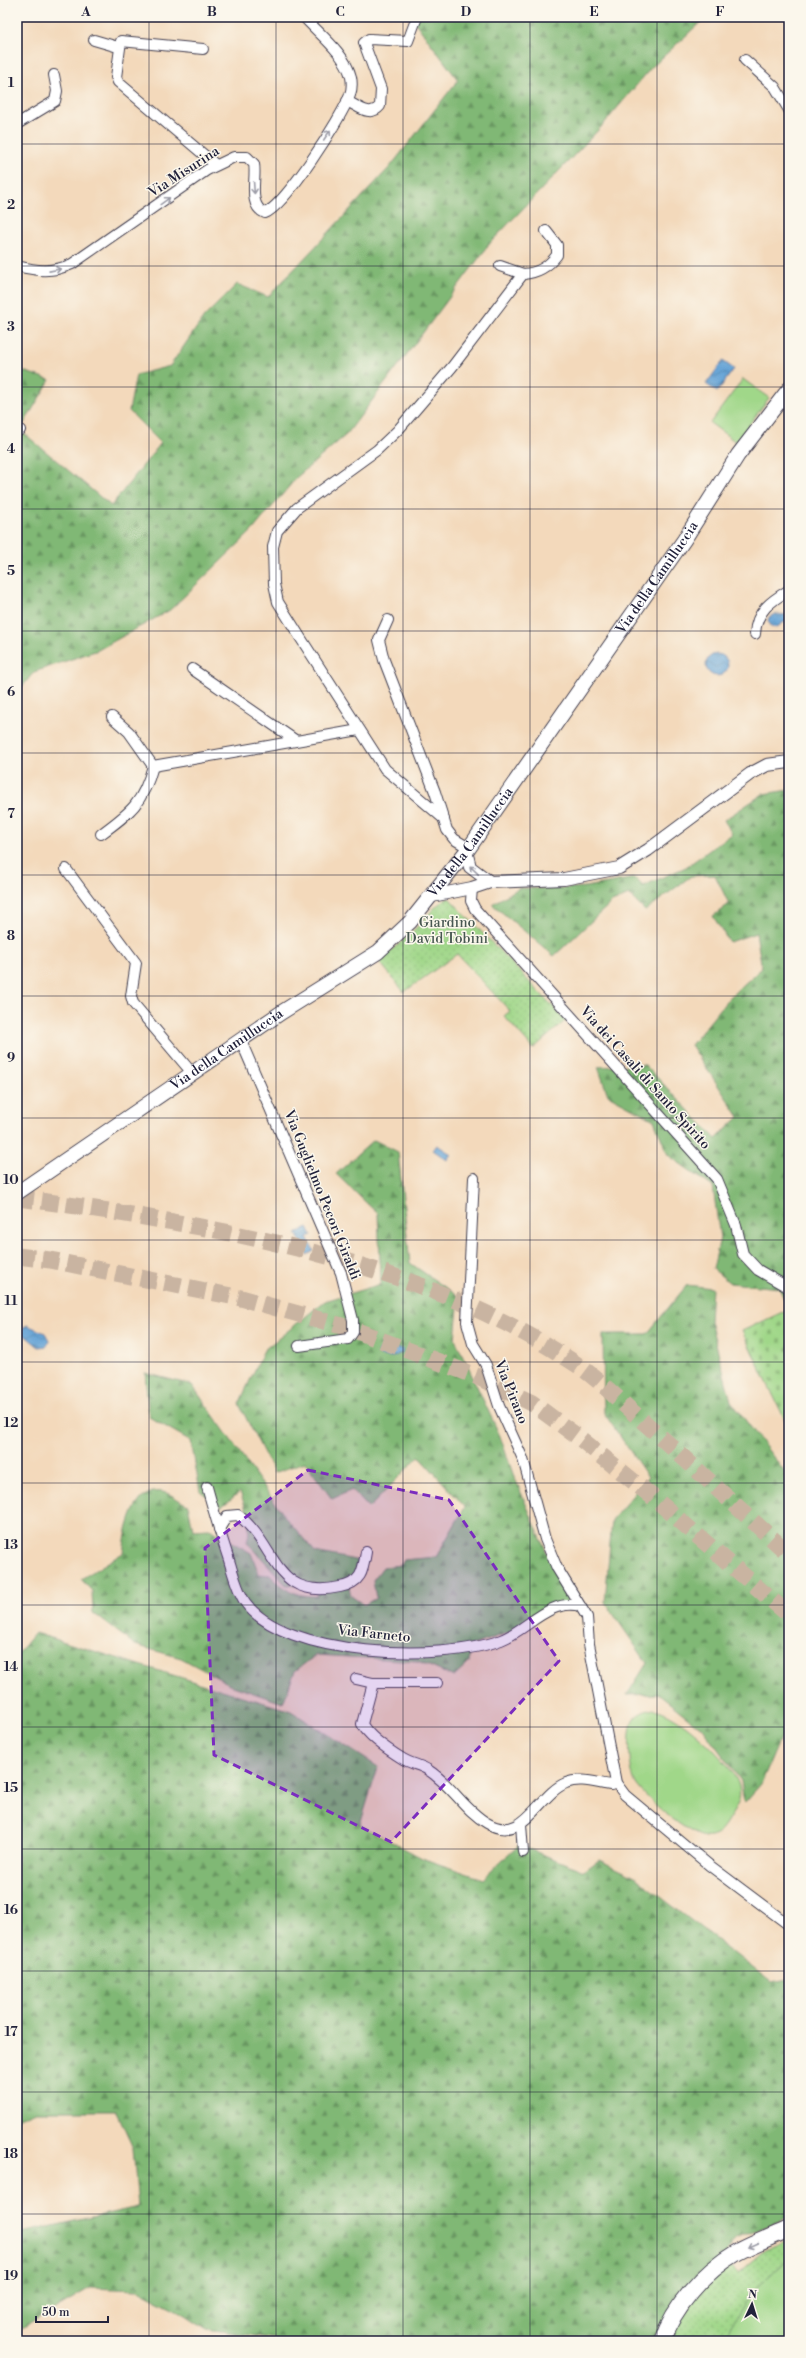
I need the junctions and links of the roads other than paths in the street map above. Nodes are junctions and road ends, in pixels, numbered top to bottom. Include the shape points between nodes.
1 (304, 17) edge
2 (417, 17) edge
3 (94, 40) dead end
4 (118, 47) junction
5 (203, 49) dead end
6 (745, 60) dead end
7 (54, 75) dead end
8 (347, 101) junction
9 (789, 110) edge
10 (17, 124) edge
11 (216, 165) junction
12 (546, 231) dead end
13 (17, 266) edge
14 (500, 266) dead end
15 (523, 274) junction
16 (789, 389) edge
17 (789, 590) edge
18 (388, 620) dead end
19 (755, 634) dead end
20 (192, 669) dead end
21 (112, 717) dead end
22 (359, 730) junction
23 (295, 740) junction
24 (789, 762) edge
25 (153, 766) junction
26 (444, 819) junction
27 (101, 834) dead end
28 (467, 850) junction
29 (66, 869) dead end
30 (490, 882) junction
31 (472, 888) junction
32 (432, 896) junction
33 (241, 1041) junction
34 (193, 1074) junction
35 (474, 1178) dead end
36 (17, 1193) edge
37 (789, 1288) edge
38 (299, 1346) dead end
39 (207, 1488) dead end
40 (219, 1529) junction
41 (366, 1552) dead end
42 (580, 1606) junction
43 (356, 1679) dead end
44 (374, 1683) junction
45 (437, 1683) dead end
46 (616, 1784) junction
47 (520, 1824) junction
48 (523, 1852) dead end
49 (789, 1925) edge
50 (789, 2229) edge
51 (662, 2341) edge

1 - 8 street, Via Misurina via 338,53 349,70 351,88
2 - 8 street via 408,41 370,39 364,43 381,89 380,106 373,112 368,112
3 - 4 street
4 - 5 street via 119,42 123,40
4 - 11 street via 118,82
6 - 9 street via 775,87
7 - 10 street via 57,91 55,102
11 -> 8 street, Via Misurina via 239,156 251,160 255,168 253,187 257,207 265,213 292,188 335,124
13 -> 11 street, Via Misurina via 45,271 57,270 72,264
12 - 15 street via 557,245 558,255 550,264 535,273
14 - 15 street
15 - 22 street via 452,367 398,430 377,450 296,508 282,523 274,538 274,584 278,602
16 - 28 main road, Via della Camilluccia via 738,455 680,547
17 - 19 street via 760,613 755,625
18 - 26 street via 380,636 380,647
20 - 23 street
21 - 25 street via 129,732
22 - 23 street
22 - 26 street via 389,774
23 - 25 street
24 - 30 street via 767,765 750,774 648,850 619,868 564,879
25 - 27 street via 149,782 135,808
26 - 28 street via 451,836
30 -> 28 street via 470,867
28 - 32 main road, Via della Camilluccia
29 - 34 street via 136,963 131,996 133,1003
30 - 31 street
31 - 32 street
31 - 37 street, Via dei Casali di Santo Spirito via 471,901 475,909 717,1179 736,1225 740,1247 746,1259 768,1277
32 - 33 main road, Via della Camilluccia via 399,934 378,952
33 - 34 main road, Via della Camilluccia
33 - 38 street, Via Guglielmo Pecori Giraldi via 341,1273 353,1320 353,1332 348,1339
34 - 36 main road, Via della Camilluccia
35 - 42 street, Via Pirano via 468,1322 473,1344 486,1365 523,1459 545,1539 557,1568
39 - 40 street, Via Farneto
40 - 41 street via 227,1516 238,1515 254,1529 284,1575 298,1585 315,1591 355,1582 363,1571
40 - 42 street, Via Farneto via 240,1594 252,1611 275,1627 316,1641 390,1652 447,1652 494,1643 552,1609 567,1604
42 - 46 street, Via Pirano via 587,1617 589,1644
43 - 44 street
44 - 45 street
44 - 47 street via 361,1721 364,1728 404,1759 432,1773 488,1824 501,1829
46 - 47 street via 588,1780 566,1782 545,1797 529,1818
46 - 49 street via 683,1844
47 - 48 street
50 -> 51 main road via 742,2250 716,2267 680,2306

